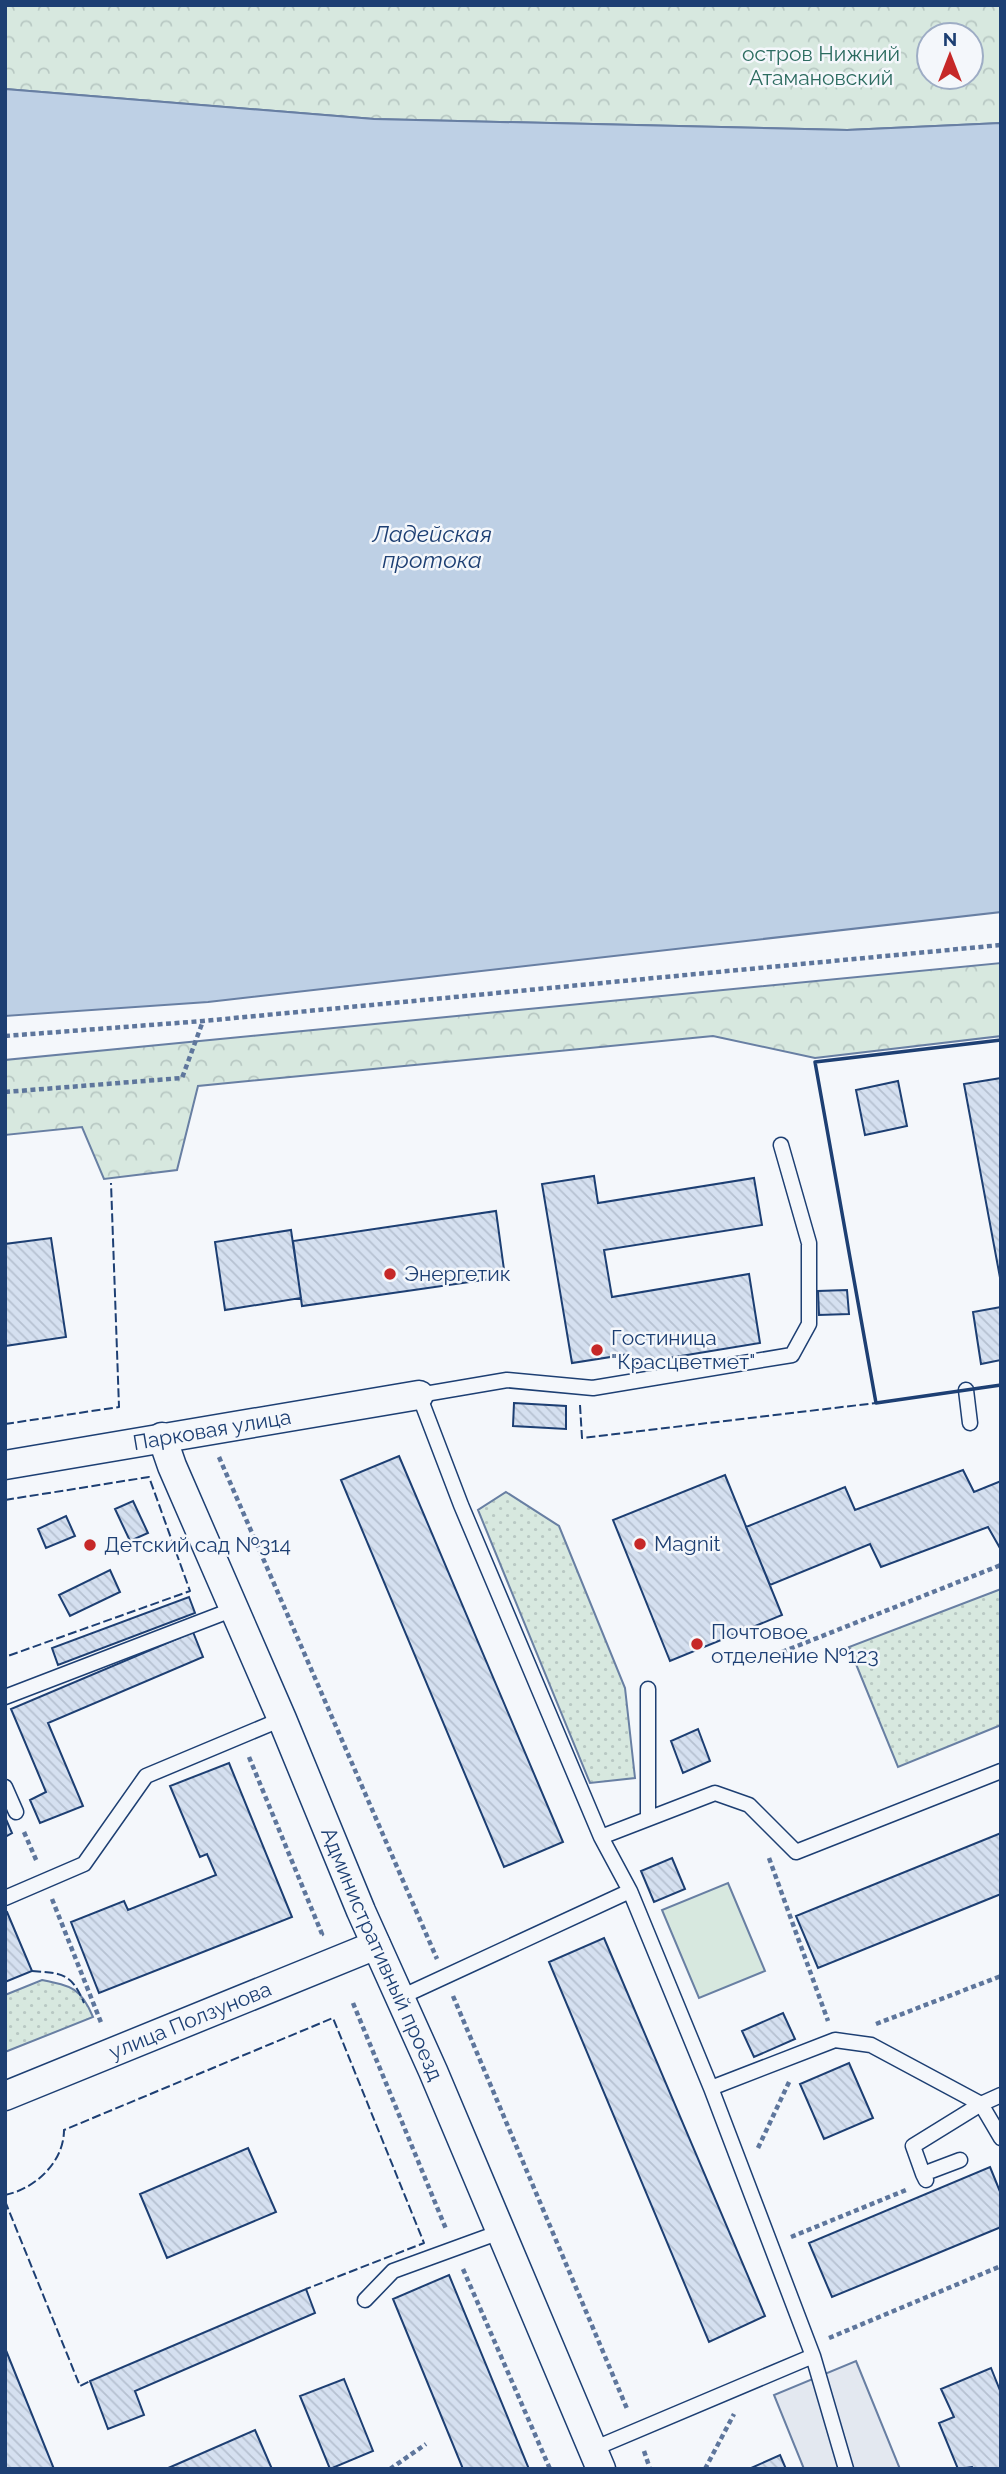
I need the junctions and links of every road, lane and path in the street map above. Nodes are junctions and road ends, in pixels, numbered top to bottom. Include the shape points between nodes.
1 (1001, 945) edge
2 (203, 1021) junction
3 (5, 1036) edge
4 (5, 1092) edge
5 (781, 1145) dead end
6 (966, 1390) dead end
7 (419, 1395) junction
8 (970, 1423) dead end
9 (210, 1429) junction
10 (162, 1437) junction
11 (5, 1465) edge
12 (1001, 1565) edge
13 (234, 1609) junction
14 (782, 1652) dead end
15 (648, 1689) dead end
16 (5, 1697) edge
17 (282, 1719) junction
18 (241, 1737) junction
19 (1001, 1771) edge
20 (5, 1787) edge
21 (16, 1812) dead end
22 (648, 1818) junction
23 (601, 1837) junction
24 (768, 1857) dead end
25 (45, 1881) junction
26 (631, 1891) junction
27 (5, 1898) edge
28 (322, 1934) dead end
29 (376, 1945) junction
30 (1001, 1976) edge
31 (445, 1978) junction
32 (401, 1997) junction
33 (102, 2026) dead end
34 (835, 2040) junction
35 (804, 2051) junction
36 (711, 2088) junction
37 (1001, 2095) edge
38 (5, 2096) edge
39 (981, 2104) junction
40 (1001, 2138) edge
41 (960, 2160) dead end
42 (744, 2178) junction
43 (925, 2178) junction
44 (500, 2232) junction
45 (772, 2245) junction
46 (1001, 2266) edge
47 (365, 2300) dead end
48 (811, 2351) junction
49 (751, 2382) junction
50 (636, 2430) junction
51 (426, 2444) dead end
52 (597, 2459) edge
53 (390, 2469) edge
54 (650, 2469) edge
55 (705, 2469) edge
56 (846, 2469) edge

1 - 2 path
2 - 3 path
2 - 4 path via 182,1078
5 - 7 lane via 809,1243 809,1324 792,1355 593,1388 507,1380
6 - 8 lane
7 - 9 street, Парковая улица
7 - 23 lane
9 - 10 street, Парковая улица
9 - 31 path
10 - 11 street, Парковая улица
10 - 13 street, Административный проезд
12 - 14 path
13 - 16 lane
13 - 17 street, Административный проезд
15 - 22 lane
17 - 18 lane
17 - 29 street, Административный проезд
18 - 25 lane via 146,1776 84,1864
18 - 28 path
19 - 22 lane via 796,1852 749,1805 715,1794
20 - 21 lane
22 - 23 lane
23 - 26 lane
24 - 34 path
25 - 27 lane
25 - 33 path
26 - 31 lane
26 - 36 lane
29 - 32 street, Административный проезд
29 - 38 street, улица Ползунова
30 - 34 path
31 - 32 lane
31 - 50 path
32 - 44 street, Административный проезд
34 - 35 lane
34 - 39 lane via 871,2045
35 - 36 lane
35 - 42 path
36 - 42 lane
37 - 39 lane
39 - 40 lane
39 - 43 lane via 913,2146
41 - 43 lane
42 - 45 lane
43 - 45 path
44 - 47 lane via 393,2271
44 - 52 street, Административный проезд
45 - 48 lane
46 - 48 path
48 - 49 lane
48 - 56 lane
49 - 50 lane
49 - 55 path
50 - 52 lane
50 - 54 path
51 - 53 path

